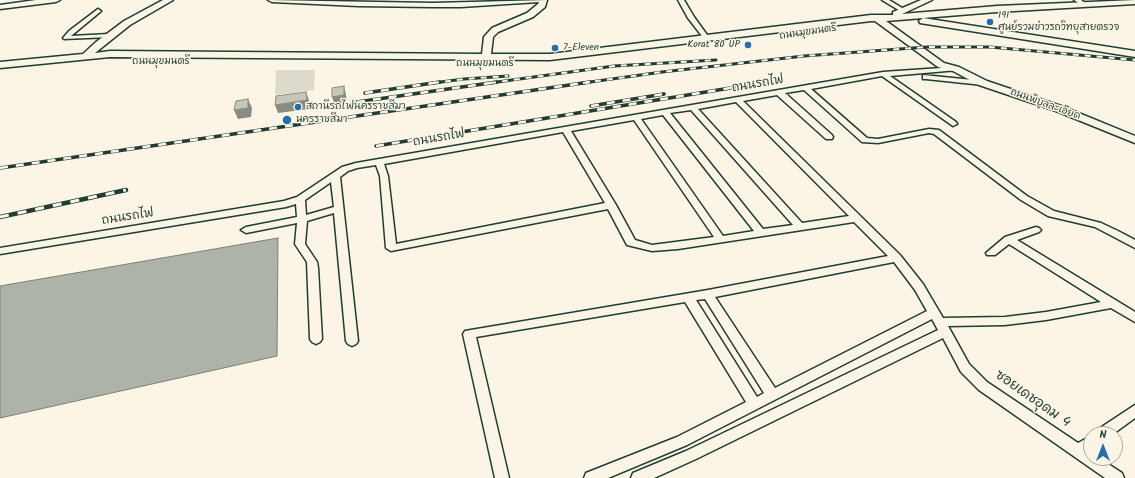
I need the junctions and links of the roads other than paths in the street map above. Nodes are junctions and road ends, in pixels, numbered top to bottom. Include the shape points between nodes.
1 (56, 0) edge
2 (169, 0) edge
3 (272, 0) edge
4 (536, 0) edge
5 (543, 0) edge
6 (681, 0) edge
7 (885, 0) edge
8 (928, 0) edge
9 (1081, 2) edge
10 (1135, 2) edge
11 (915, 5) junction
12 (0, 7) edge
13 (98, 11) dead end
14 (904, 11) junction
15 (934, 14) junction
16 (886, 21) junction
17 (948, 24) junction
18 (109, 36) junction
19 (707, 40) junction
20 (666, 44) junction
21 (672, 52) junction
22 (1135, 54) edge
23 (85, 57) junction
24 (488, 60) junction
25 (0, 65) edge
26 (941, 65) junction
27 (956, 69) junction
28 (887, 74) junction
29 (983, 83) junction
30 (806, 88) junction
31 (780, 93) junction
32 (738, 100) junction
33 (694, 108) junction
34 (666, 113) junction
35 (637, 118) junction
36 (953, 124) dead end
37 (566, 130) junction
38 (829, 138) dead end
39 (1135, 140) edge
40 (379, 162) junction
41 (335, 176) junction
42 (300, 199) junction
43 (611, 205) junction
44 (339, 209) junction
45 (302, 218) junction
46 (857, 218) junction
47 (800, 227) junction
48 (246, 230) dead end
49 (1036, 230) dead end
50 (761, 233) junction
51 (720, 239) junction
52 (1009, 239) junction
53 (1135, 245) edge
54 (0, 251) edge
55 (990, 253) dead end
56 (896, 258) junction
57 (708, 294) junction
58 (688, 297) junction
59 (1112, 304) junction
60 (1135, 318) edge
61 (940, 322) junction
62 (316, 339) dead end
63 (352, 341) dead end
64 (773, 396) junction
65 (755, 405) junction
66 (1135, 411) edge
67 (1113, 426) edge
68 (1083, 448) edge
69 (1078, 451) junction
70 (502, 478) edge
71 (591, 478) edge
72 (638, 478) edge
73 (1117, 478) edge

1 - 12 main road
2 - 18 main road via 141,14
3 - 4 main road via 403,5 461,5
5 - 24 main road via 542,5 530,14 495,30 489,37
6 - 19 street
7 - 14 street
8 - 11 main road
9 - 10 main road
9 - 15 main road
11 - 14 main road
11 - 15 main road via 925,12
13 - 18 street via 66,38
14 - 16 main road
15 - 16 main road
15 - 17 main road
16 - 17 main road
16 - 19 main road, ถนนมุขมนตรี via 853,20
16 - 21 main road, ถนนมุขมนตรี
16 - 26 main road, ถนนพิบูลละเอียด
16 - 27 main road, ถนนพิบูลละเอียด via 956,66
17 - 22 main road
18 - 23 main road
19 - 20 main road, ถนนมุขมนตรี
20 - 21 main road
20 - 24 main road, ถนนมุขมนตรี via 550,57
21 - 24 main road, ถนนมุขมนตรี via 550,64
23 - 24 main road, ถนนมุขมนตรี via 101,62
23 - 25 main road, ถนนมุขมนตรี
26 - 27 main road, ถนนพิบูลละเอียด
26 - 28 street, ถนนรถไฟ
27 - 28 street, ถนนรถไฟ
27 - 29 main road, ถนนพิบูลละเอียด
28 - 29 street, ถนนรถไฟ
28 - 30 street, ถนนรถไฟ
28 - 36 street
29 - 39 main road, ถนนพิบูลละเอียด via 1060,109
30 - 31 street, ถนนรถไฟ
30 - 53 street via 865,140 878,141 929,131 936,132 1024,198 1051,214 1098,225
31 - 32 street, ถนนรถไฟ
31 - 38 street
32 - 33 street, ถนนรถไฟ
32 - 46 street, ซอยเดชอุดม 4
33 - 34 street, ถนนรถไฟ
33 - 47 street
34 - 35 street, ถนนรถไฟ
34 - 50 street
35 - 37 street, ถนนรถไฟ
35 - 51 street
37 - 40 street, ถนนรถไฟ
37 - 43 street
40 - 41 street, ถนนรถไฟ via 346,169
40 - 43 street via 384,176 391,248
41 - 42 street, ถนนรถไฟ
41 - 44 street
42 - 45 street
42 - 54 street, ถนนรถไฟ via 286,204
43 - 51 street via 631,243 652,248
44 - 45 street
44 - 63 street
45 - 48 street
45 - 62 street via 300,244 313,268
46 - 47 street
46 - 56 street, ซอยเดชอุดม 4
47 - 50 street
49 - 52 street
50 - 51 street
52 - 55 street
52 - 59 street
56 - 57 street
56 - 61 street, ซอยเดชอุดม 4 via 919,287
57 - 58 street
57 - 64 street
58 - 65 street
58 - 70 street via 468,334
59 - 60 street
59 - 61 street via 1005,321
61 - 64 street
61 - 69 street, ซอยเดชอุดม 4 via 965,368 983,386
61 - 72 street via 690,455
64 - 65 street
65 - 71 street via 682,441
66 - 67 street
68 - 69 street
69 - 73 street, ซอยเดชอุดม 4

